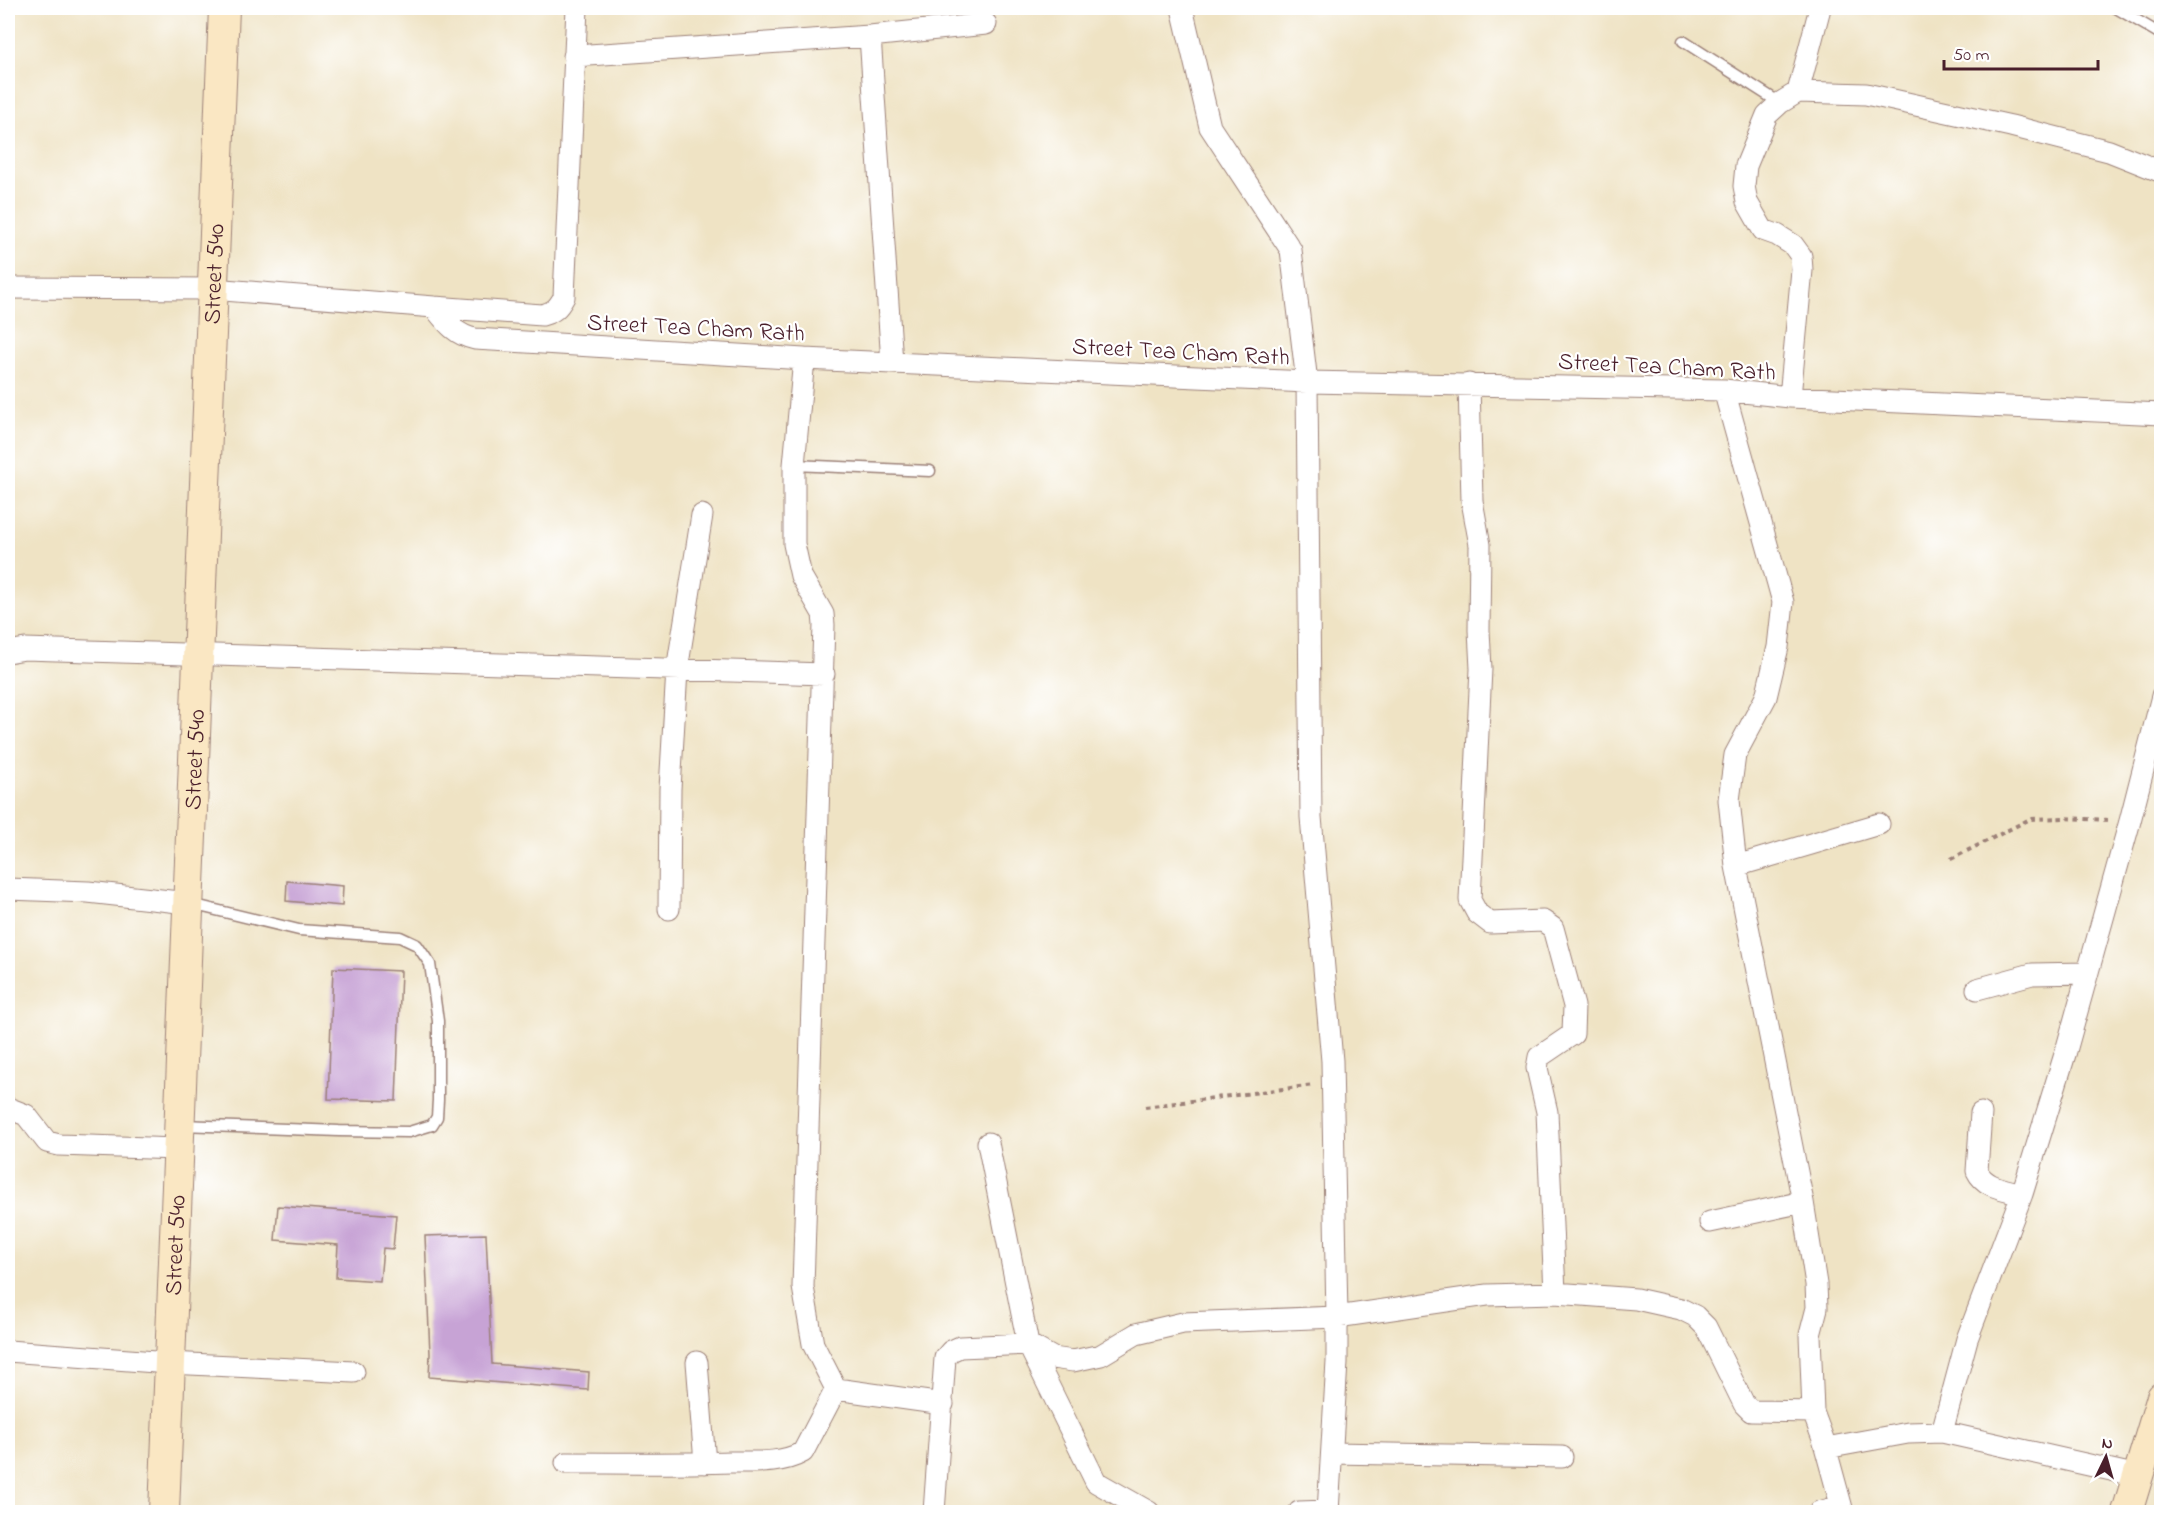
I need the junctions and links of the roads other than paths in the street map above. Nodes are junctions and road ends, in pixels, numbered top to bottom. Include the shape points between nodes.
1 (224, 8) edge
2 (577, 8) edge
3 (1182, 8) edge
4 (1820, 8) edge
5 (2116, 8) edge
6 (986, 24) dead end
7 (2162, 35) edge
8 (870, 36) junction
9 (1683, 41) dead end
10 (574, 56) junction
11 (1798, 92) junction
12 (1780, 103) junction
13 (2162, 172) edge
14 (8, 288) edge
15 (212, 289) junction
16 (434, 308) junction
17 (804, 359) junction
18 (892, 363) junction
19 (1307, 382) junction
20 (1469, 384) junction
21 (1724, 390) junction
22 (1791, 398) junction
23 (2162, 414) edge
24 (794, 465) junction
25 (930, 471) dead end
26 (702, 515) dead end
27 (8, 652) edge
28 (198, 655) junction
29 (677, 670) junction
30 (824, 674) junction
31 (2162, 696) edge
32 (1879, 824) dead end
33 (1736, 866) junction
34 (8, 889) edge
35 (188, 903) junction
36 (669, 909) dead end
37 (2087, 973) junction
38 (1977, 989) dead end
39 (8, 1108) edge
40 (1981, 1113) dead end
41 (179, 1137) junction
42 (988, 1143) dead end
43 (2022, 1194) junction
44 (1803, 1202) junction
45 (1710, 1222) dead end
46 (1555, 1293) junction
47 (1337, 1317) junction
48 (1028, 1344) junction
49 (8, 1351) edge
50 (697, 1362) dead end
51 (169, 1363) junction
52 (354, 1372) dead end
53 (836, 1389) junction
54 (2162, 1397) edge
55 (943, 1404) junction
56 (1813, 1412) junction
57 (1942, 1432) junction
58 (1826, 1449) junction
59 (1332, 1453) junction
60 (1562, 1457) dead end
61 (566, 1463) dead end
62 (705, 1463) junction
63 (2138, 1476) junction
64 (1842, 1509) edge
65 (164, 1512) edge
66 (933, 1512) edge
67 (1149, 1512) edge
68 (1299, 1512) edge
69 (1328, 1512) edge
70 (1819, 1512) edge
71 (2127, 1512) edge

1 - 15 street, Street 540
2 - 10 street
3 - 19 street via 1210,127 1292,250
4 - 11 street
5 - 7 lane
6 - 8 street
8 - 10 street
8 - 18 street
9 - 12 lane
10 - 16 street via 564,297 559,307 542,315
11 - 12 street
11 - 13 street via 1866,94 2109,151
12 - 22 street via 1767,115 1746,166 1744,186 1747,202 1763,230 1793,245 1801,256
14 - 15 street
15 - 16 street
15 - 28 street, Street 540
16 - 17 street, Street Tea Cham Rath via 453,330 475,339
17 - 18 street, Street Tea Cham Rath
17 - 24 street
18 - 19 street, Street Tea Cham Rath
19 - 20 street, Street Tea Cham Rath
19 - 47 street via 1311,817 1332,1083
20 - 21 street, Street Tea Cham Rath
20 - 46 street via 1472,501 1480,545 1481,669 1470,900 1477,913 1490,923 1543,921 1553,928 1574,1006 1574,1034 1539,1057 1537,1068 1548,1112
21 - 22 street, Street Tea Cham Rath
21 - 33 street via 1783,602 1778,647 1766,697 1735,755 1729,800
22 - 23 street, Street Tea Cham Rath
24 - 25 lane
24 - 30 street via 794,544 801,576 823,614
26 - 29 street
27 - 28 street
28 - 29 street
28 - 35 street, Street 540
29 - 30 street
29 - 36 street via 670,789
30 - 53 street via 803,1287 813,1344
31 - 37 street
32 - 33 street
33 - 44 street
34 - 35 street via 88,892
35 - 41 street, Street 540
35 - 41 lane via 299,930 400,938 417,945 430,964 438,1021 438,1100 432,1125 409,1131
37 - 38 street via 2032,974
37 - 43 street
39 - 41 street via 26,1115 47,1142 59,1145
40 - 43 street via 1977,1171 1981,1180
41 - 51 street, Street 540
42 - 48 street
43 - 57 street via 1967,1338
44 - 45 street
44 - 56 street via 1816,1284 1817,1308 1810,1335
46 - 47 street via 1487,1295
46 - 56 street via 1636,1299 1681,1309 1706,1327 1744,1404 1751,1410
47 - 48 street via 1183,1323 1136,1334 1101,1355 1073,1361 1053,1358
47 - 59 street
48 - 55 street via 960,1347 951,1351 945,1358
48 - 67 street via 1096,1482
49 - 51 street
50 - 62 street
51 - 52 street
51 - 65 street, Street 540
53 - 55 street
53 - 62 street via 803,1452 794,1458
54 - 63 street
55 - 66 street
56 - 58 street
57 - 58 street via 1908,1433
57 - 63 street
58 - 64 street
59 - 60 street
59 - 69 street
61 - 62 street
63 - 71 street
64 - 70 street
68 - 69 street

